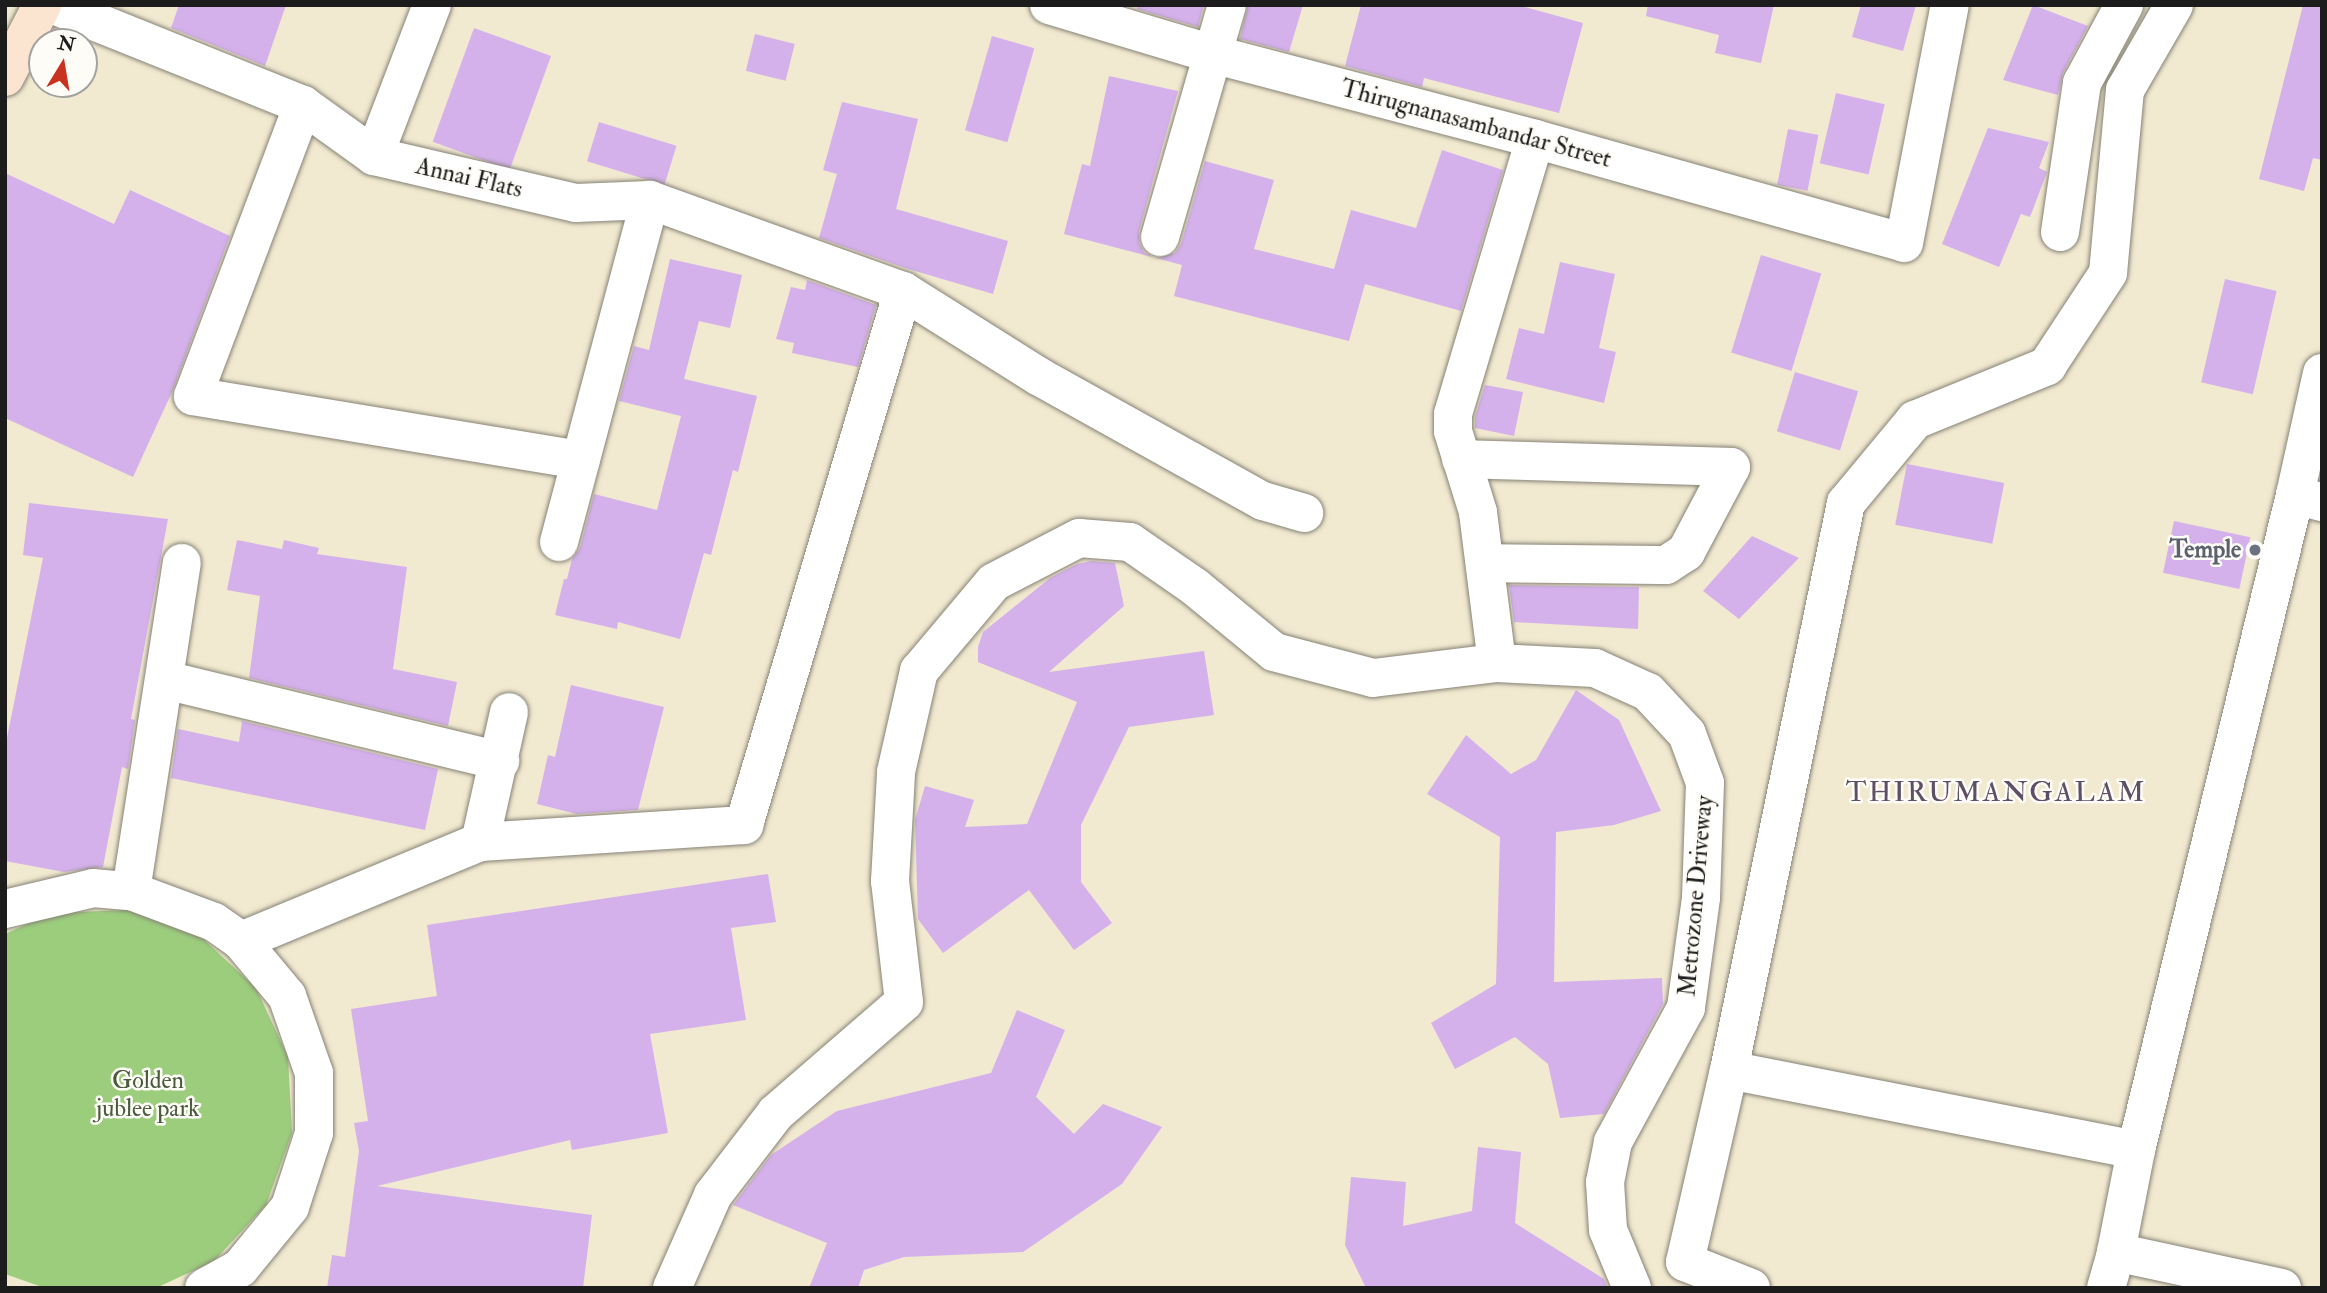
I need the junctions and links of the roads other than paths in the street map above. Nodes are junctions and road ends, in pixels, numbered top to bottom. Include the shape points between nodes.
1 (42, 5) edge
2 (54, 5) edge
3 (432, 5) edge
4 (1049, 5) edge
5 (1227, 5) edge
6 (1950, 5) edge
7 (2124, 5) edge
8 (2174, 5) edge
9 (1212, 54) junction
10 (5, 77) edge
11 (303, 105) junction
12 (1535, 139) junction
13 (374, 156) junction
14 (650, 200) junction
15 (2060, 232) dead end
16 (1160, 237) dead end
17 (903, 291) junction
18 (2322, 373) edge
19 (1461, 459) junction
20 (581, 460) junction
21 (2308, 498) edge
22 (1304, 513) dead end
23 (559, 542) dead end
24 (1485, 563) junction
25 (183, 564) dead end
26 (1497, 663) junction
27 (165, 680) junction
28 (509, 712) dead end
29 (500, 761) junction
30 (480, 842) junction
31 (131, 891) junction
32 (5, 909) edge
33 (242, 941) junction
34 (1729, 1070) junction
35 (2136, 1150) junction
36 (2111, 1270) edge
37 (204, 1288) edge
38 (672, 1288) edge
39 (1632, 1288) edge
40 (1751, 1288) edge
41 (2282, 1288) edge

1 - 10 street
2 - 11 street, Annai Flats
3 - 13 street
4 - 9 street, Thirugnanasambandar Street
5 - 9 street
6 - 12 street, Thirugnanasambandar Street via 1904,243
7 - 15 street via 2082,83
8 - 34 street via 2125,90 2108,273 2047,366 1915,420 1846,503
9 - 12 street, Thirugnanasambandar Street
9 - 16 street
11 - 13 street, Annai Flats
11 - 20 street via 193,396
12 - 19 street via 1453,414
13 - 14 street, Annai Flats via 576,203
14 - 17 street, Annai Flats
14 - 20 street
17 - 22 street, Annai Flats via 1038,376 1263,501
17 - 30 street via 744,825
18 - 21 street
19 - 24 street via 1478,512
19 - 24 street via 1731,467 1686,552 1666,565
20 - 23 street
21 - 35 street
24 - 26 street
25 - 27 street
26 - 38 street, Metrozone Driveway via 1373,678 1274,652 1195,587 1130,542 1079,538 994,582 919,671 896,772 890,881 904,1002 776,1114 713,1195
26 - 39 street, Metrozone Driveway via 1595,668 1648,692 1688,734 1705,783 1701,898 1686,1008 1613,1142 1605,1182 1608,1230
27 - 29 street
27 - 31 street
28 - 29 street
29 - 30 street
30 - 33 street
31 - 32 street via 93,888
31 - 33 street via 214,922
33 - 37 street via 287,996 314,1073 314,1133 290,1207 240,1268
34 - 35 street
34 - 40 street via 1685,1262
35 - 36 street
36 - 41 street

